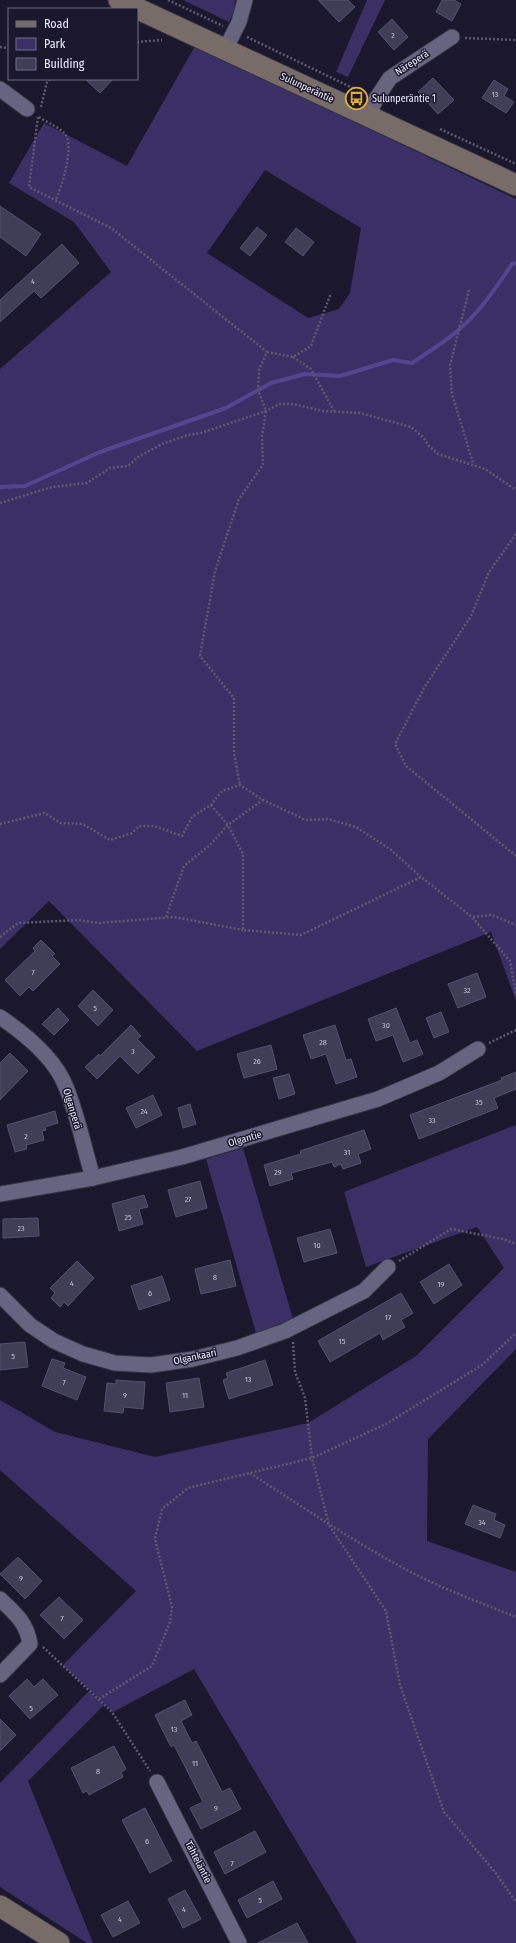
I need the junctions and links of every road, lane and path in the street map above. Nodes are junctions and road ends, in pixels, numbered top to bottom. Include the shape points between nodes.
1 (119, 0) edge
2 (168, 0) edge
3 (245, 0) edge
4 (136, 8) edge
5 (138, 9) edge
6 (235, 31) junction
7 (452, 37) joint
8 (516, 40) edge
9 (225, 50) junction
10 (49, 80) edge
11 (0, 89) edge
12 (372, 108) junction
13 (33, 113) junction
14 (439, 128) dead end
15 (516, 164) edge
16 (516, 185) edge
17 (56, 200) junction
18 (469, 290) dead end
19 (331, 293) dead end
20 (267, 352) junction
21 (293, 357) junction
22 (266, 412) junction
23 (335, 412) junction
24 (473, 464) junction
25 (516, 490) edge
26 (0, 503) edge
27 (516, 534) edge
28 (240, 785) junction
29 (263, 800) junction
30 (211, 805) junction
31 (0, 824) edge
32 (228, 825) junction
33 (516, 856) edge
34 (421, 877) junction
35 (166, 917) junction
36 (472, 917) junction
37 (516, 925) edge
38 (243, 930) junction
39 (0, 937) edge
40 (516, 995) edge
41 (0, 1017) edge
42 (516, 1030) edge
43 (478, 1049) joint
44 (93, 1178) junction
45 (0, 1194) edge
46 (516, 1244) edge
47 (388, 1267) joint
48 (0, 1295) edge
49 (292, 1328) junction
50 (516, 1334) edge
51 (312, 1458) junction
52 (250, 1473) junction
53 (329, 1525) junction
54 (0, 1599) edge
55 (516, 1617) edge
56 (42, 1646) dead end
57 (0, 1675) edge
58 (98, 1699) junction
59 (157, 1782) joint
60 (516, 1902) edge
61 (0, 1906) edge
62 (59, 1943) edge
63 (239, 1943) edge

1 - 4 street, Sulunperäntie
2 - 6 path, Sulunperäntie
3 - 6 street
5 - 9 street, Sulunperäntie
6 - 9 street
6 - 12 path, Sulunperäntie
7 - 8 path
7 - 12 street, Näreperä via 390,78
9 - 12 street, Sulunperäntie
10 - 13 path
11 - 13 street
12 - 16 street, Sulunperäntie
13 - 17 path via 29,187
13 - 17 path via 65,134 67,141 68,153 63,180
14 - 15 path
17 - 20 path via 111,228
18 - 24 path via 450,365 452,394
19 - 21 path via 311,346
20 - 21 path
20 - 22 path via 259,370 258,390
21 - 23 path via 311,369
22 - 23 path via 279,404 293,404
22 - 26 path via 162,444 138,456 128,466 110,468 87,483 52,487
22 - 28 path via 262,436 263,465 239,499 215,571 200,656 234,698 234,753
23 - 24 path via 360,413 411,427 438,454
24 - 25 path
27 - 33 path via 489,572 471,616 424,688 396,744 406,766
28 - 29 path
28 - 30 path via 222,791
29 - 32 path
29 - 34 path via 306,820 328,819 356,827 390,849
30 - 31 path via 192,817 182,836 154,826 139,826 132,833 110,840 83,824 60,823 45,812
30 - 32 path
32 - 35 path via 209,846 184,866
32 - 38 path via 243,854
34 - 36 path
34 - 38 path via 301,935
35 - 38 path
35 - 39 path via 98,923 79,920 18,923
36 - 37 path via 492,915
36 - 40 path via 510,961
41 - 44 street, Olganperä via 18,1030 51,1062 66,1086
42 - 43 path
43 - 44 street, Olgantie via 439,1073 378,1099 182,1157
44 - 45 street, Olgantie
46 - 47 path via 451,1229
47 - 49 street, Olgankaari via 364,1291
48 - 49 street, Olgankaari via 30,1325 54,1341 83,1354 114,1363 151,1365 193,1359 237,1348
49 - 51 path via 295,1372 305,1398
50 - 51 path via 482,1365 386,1424
51 - 52 path
51 - 53 path
52 - 53 path
52 - 58 path via 188,1488 162,1509 155,1539 172,1607 170,1622 152,1666
53 - 55 path via 405,1569
53 - 60 path via 386,1611 400,1685 444,1812 495,1872
54 - 57 street via 29,1632 30,1644
56 - 58 path
58 - 59 path via 112,1712
59 - 63 street, Tähteläntie
61 - 62 street

